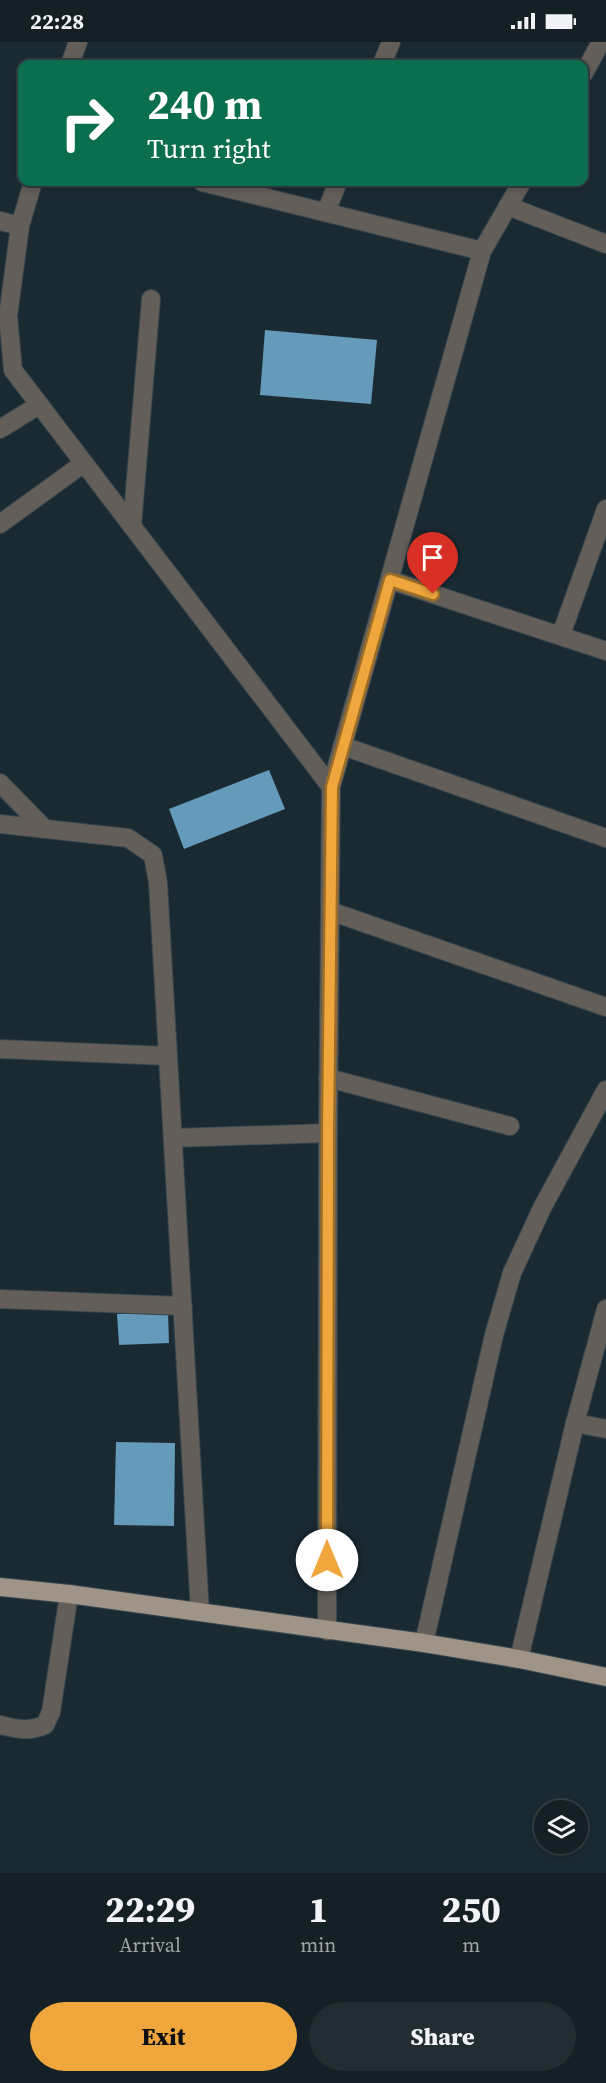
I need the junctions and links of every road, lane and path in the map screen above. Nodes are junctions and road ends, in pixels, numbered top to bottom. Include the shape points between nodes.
1 (78, 42) edge
2 (391, 42) edge
3 (601, 42) edge
4 (71, 60) edge
5 (384, 60) edge
6 (588, 66) edge
7 (32, 186) edge
8 (219, 186) edge
9 (336, 186) edge
10 (520, 186) edge
11 (508, 206) junction
12 (326, 212) junction
13 (0, 221) edge
14 (20, 226) junction
15 (606, 244) edge
16 (482, 251) junction
17 (151, 299) dead end
18 (39, 405) junction
19 (0, 429) edge
20 (84, 463) junction
21 (606, 509) edge
22 (0, 524) edge
23 (132, 526) junction
24 (390, 580) junction
25 (561, 635) junction
26 (606, 651) edge
27 (343, 746) junction
28 (0, 783) edge
29 (332, 787) junction
30 (0, 824) edge
31 (45, 829) junction
32 (606, 838) edge
33 (330, 911) junction
34 (606, 1007) edge
35 (0, 1049) edge
36 (168, 1056) junction
37 (328, 1078) junction
38 (606, 1090) edge
39 (510, 1126) dead end
40 (328, 1132) junction
41 (173, 1138) junction
42 (0, 1299) edge
43 (183, 1306) junction
44 (606, 1309) edge
45 (575, 1423) junction
46 (606, 1429) edge
47 (0, 1587) edge
48 (69, 1594) junction
49 (200, 1612) junction
50 (327, 1631) junction
51 (424, 1643) junction
52 (519, 1659) junction
53 (606, 1677) edge
54 (0, 1725) edge

1 - 4 street
2 - 5 street
3 - 6 street
7 - 14 street
8 - 12 street
9 - 12 street
10 - 11 street
11 - 15 street
11 - 16 street
12 - 16 street
13 - 14 street
14 - 18 street via 8,316 13,370
16 - 24 street
17 - 23 street
18 - 19 street
18 - 20 street
20 - 22 street
20 - 23 street
21 - 25 street
23 - 29 street
24 - 25 street
24 - 27 street
25 - 26 street
27 - 29 street
27 - 32 street
28 - 31 street
29 - 33 street
30 - 31 street
31 - 36 street via 128,838 153,855
33 - 34 street
33 - 37 street
35 - 36 street
36 - 41 street
37 - 39 street
37 - 40 street
38 - 51 street via 542,1208 513,1273 494,1335
40 - 41 street
40 - 50 street
41 - 43 street
42 - 43 street
43 - 49 street
44 - 45 street
45 - 46 street
45 - 52 street
47 - 48 main road
48 - 49 main road
48 - 54 street via 51,1712 45,1725 34,1730
49 - 50 main road
50 - 51 main road
51 - 52 main road
52 - 53 main road

